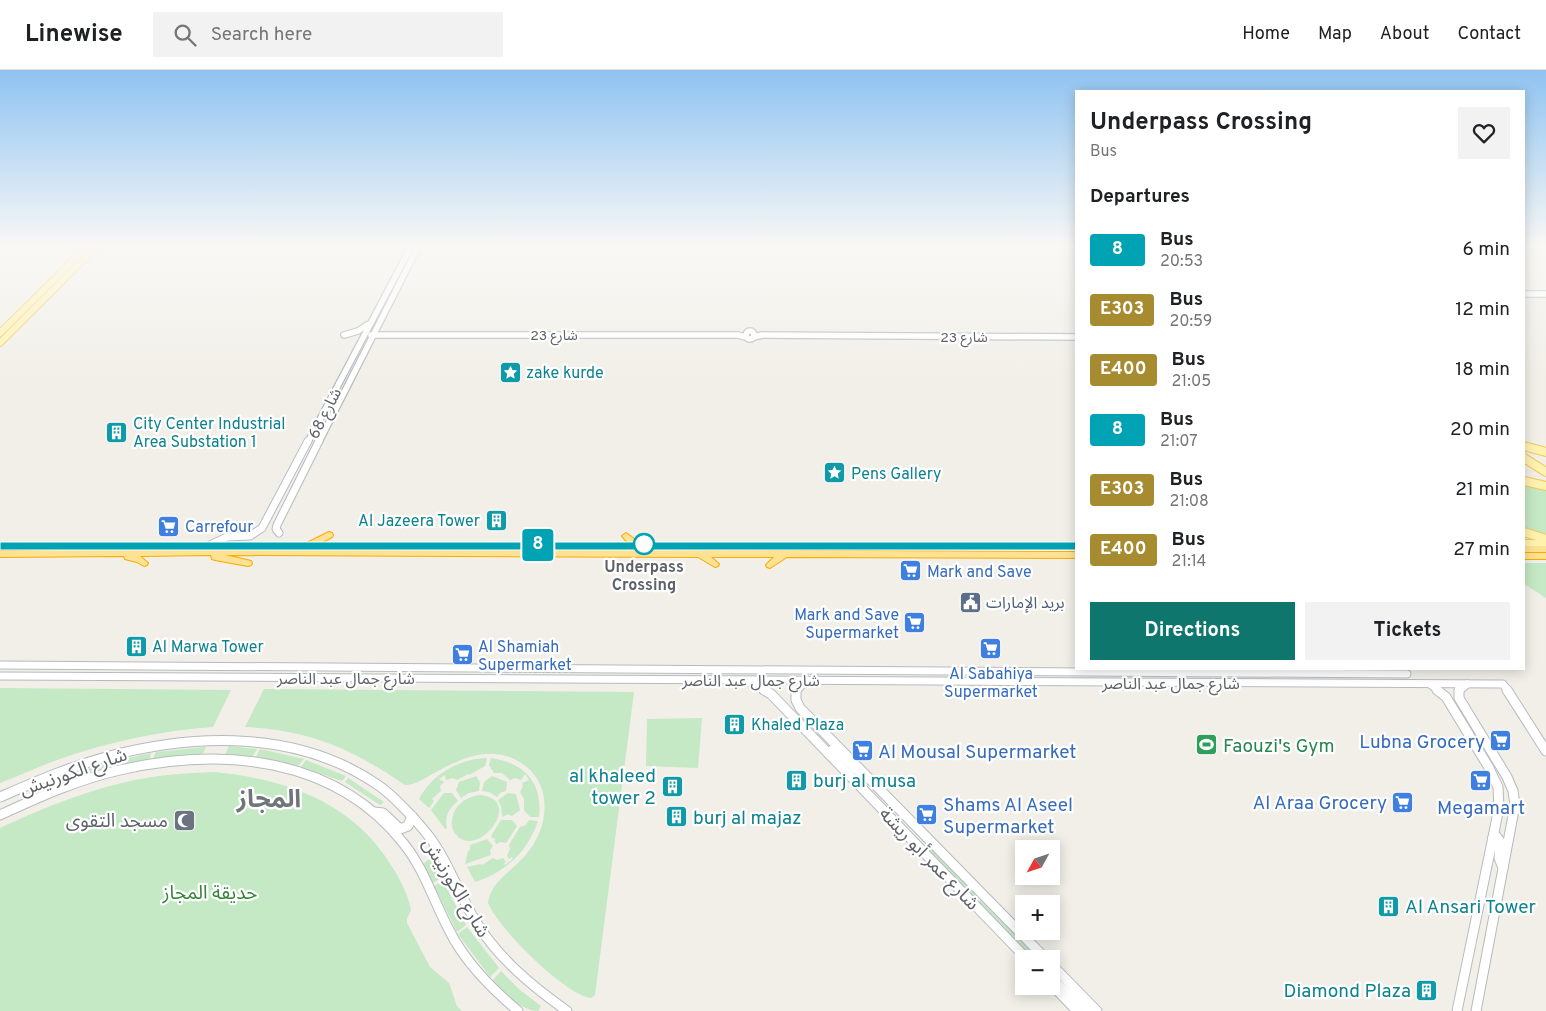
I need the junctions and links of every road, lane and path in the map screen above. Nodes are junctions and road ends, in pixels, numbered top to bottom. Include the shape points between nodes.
1 (43, 291) edge
2 (52, 291) edge
3 (387, 291) edge
4 (395, 291) edge
5 (1525, 294) edge
6 (1546, 294) edge
7 (369, 324) junction
8 (377, 324) junction
9 (0, 333) edge
10 (371, 335) junction
11 (385, 335) junction
12 (1075, 337) edge
13 (0, 343) edge
14 (357, 346) junction
15 (365, 346) junction
16 (333, 393) junction
17 (1525, 446) edge
18 (315, 448) junction
19 (1546, 452) edge
20 (1525, 458) edge
21 (1546, 470) edge
22 (1525, 481) edge
23 (1546, 486) edge
24 (281, 493) junction
25 (292, 495) junction
26 (1525, 532) edge
27 (279, 533) dead end
28 (329, 535) dead end
29 (397, 536) dead end
30 (626, 536) dead end
31 (866, 536) dead end
32 (750, 537) dead end
33 (1546, 539) edge
34 (636, 544) junction
35 (759, 544) junction
36 (1525, 544) edge
37 (1546, 544) edge
38 (210, 545) junction
39 (309, 545) junction
40 (404, 545) junction
41 (854, 545) junction
42 (0, 546) edge
43 (1075, 546) edge
44 (1525, 549) edge
45 (1546, 549) edge
46 (198, 552) junction
47 (108, 553) junction
48 (696, 553) junction
49 (0, 554) edge
50 (785, 554) junction
51 (1075, 555) edge
52 (1525, 556) edge
53 (1546, 556) edge
54 (144, 563) dead end
55 (248, 563) dead end
56 (715, 564) dead end
57 (770, 565) dead end
58 (0, 665) edge
59 (16, 666) junction
60 (0, 669) edge
61 (530, 669) junction
62 (602, 669) junction
63 (1052, 672) junction
64 (1124, 672) junction
65 (1407, 674) dead end
66 (0, 676) edge
67 (497, 678) junction
68 (572, 679) junction
69 (743, 680) junction
70 (807, 680) junction
71 (1020, 680) junction
72 (1102, 683) junction
73 (1428, 684) junction
74 (1467, 684) junction
75 (1461, 722) junction
76 (1546, 751) edge
77 (828, 753) junction
78 (1492, 753) junction
79 (868, 776) junction
80 (4, 796) edge
81 (0, 802) edge
82 (374, 812) junction
83 (0, 815) edge
84 (412, 816) junction
85 (1493, 837) junction
86 (1503, 868) junction
87 (1018, 950) edge
88 (1037, 950) edge
89 (1060, 973) edge
90 (1060, 986) edge
91 (1060, 993) edge
92 (1095, 1009) edge
93 (1459, 1009) edge
94 (518, 1011) edge
95 (567, 1011) edge
96 (1077, 1011) edge
97 (1476, 1011) edge

1 - 9 main road
2 - 13 main road
3 - 7 street, شارع 68
4 - 8 street, شارع 68
5 - 6 street
7 - 14 street, شارع 68
7 - 14 street via 344,335 354,338
8 - 10 street, شارع 68
8 - 11 street
10 - 11 street, شارع 23
10 - 15 street, شارع 68
11 - 12 street, شارع 23
11 - 15 street
14 - 16 street, شارع 68
15 - 18 street, شارع 68
16 - 18 street via 335,400 314,440
16 - 24 street, شارع 68
17 - 19 main road
18 - 25 street, شارع 68
20 - 21 main road
22 - 23 main road
24 - 25 street via 282,503
24 - 38 street, شارع 68 via 257,532 227,537
25 - 27 street, شارع 68 via 277,525
26 - 33 main road
28 - 39 highway
29 - 40 highway
30 - 34 highway
31 - 41 highway
32 - 35 highway
34 - 35 highway
34 - 40 highway
35 - 41 highway
36 - 37 main road
38 - 39 highway
38 - 42 highway
39 - 40 highway
41 - 43 highway
44 - 45 highway
46 - 47 highway
46 - 48 highway
46 - 55 highway
47 - 49 highway
47 - 54 highway via 137,558
48 - 50 highway
48 - 56 highway
50 - 51 highway
50 - 57 highway
52 - 53 highway
58 - 59 street, شارع جمال عبد الناصر
59 - 60 street
59 - 61 street, شارع جمال عبد الناصر
61 - 62 street, شارع جمال عبد الناصر
61 - 67 street via 526,674
62 - 63 street, شارع جمال عبد الناصر
62 - 68 street via 598,673 574,674
63 - 64 street, شارع جمال عبد الناصر
63 - 71 street via 1054,678
64 - 65 street, شارع جمال عبد الناصر
64 - 72 street via 1120,676 1102,677
66 - 67 street, شارع جمال عبد الناصر
67 - 68 street, شارع جمال عبد الناصر
68 - 69 street, شارع جمال عبد الناصر
69 - 70 street, شارع جمال عبد الناصر
69 - 77 street, شارع عمر أبو ريشة via 766,690
70 - 71 street, شارع جمال عبد الناصر
70 - 79 street, شارع عمر أبو ريشة via 796,689 797,704
71 - 72 street, شارع جمال عبد الناصر
72 - 73 street, شارع جمال عبد الناصر
73 - 74 street, شارع جمال عبد الناصر
73 - 75 street via 1446,697
74 - 76 street, شارع جمال عبد الناصر via 1503,684
74 - 78 street via 1461,688 1459,698
75 - 78 street via 1469,723
75 - 85 street via 1498,787 1499,808
77 - 79 street via 837,751 857,772
77 - 87 street, شارع عمر أبو ريشة
78 - 86 street via 1510,784 1515,805
79 - 88 street, شارع عمر أبو ريشة
80 - 81 street
80 - 84 street, شارع الكورنيش via 72,767 131,750 192,741 247,740 299,749 342,764 380,786
82 - 83 street, شارع الكورنيش via 340,788 301,771 261,762 201,758 112,772
82 - 84 street via 383,813 400,829 408,826
82 - 94 street, شارع الكورنيش via 398,836 417,864 452,935 470,962
84 - 95 street, شارع الكورنيش via 443,858 467,907 495,948 518,973
85 - 86 street via 1500,841 1499,858
85 - 93 street
86 - 97 street
89 - 92 street
90 - 92 street via 1084,1008
91 - 96 street

